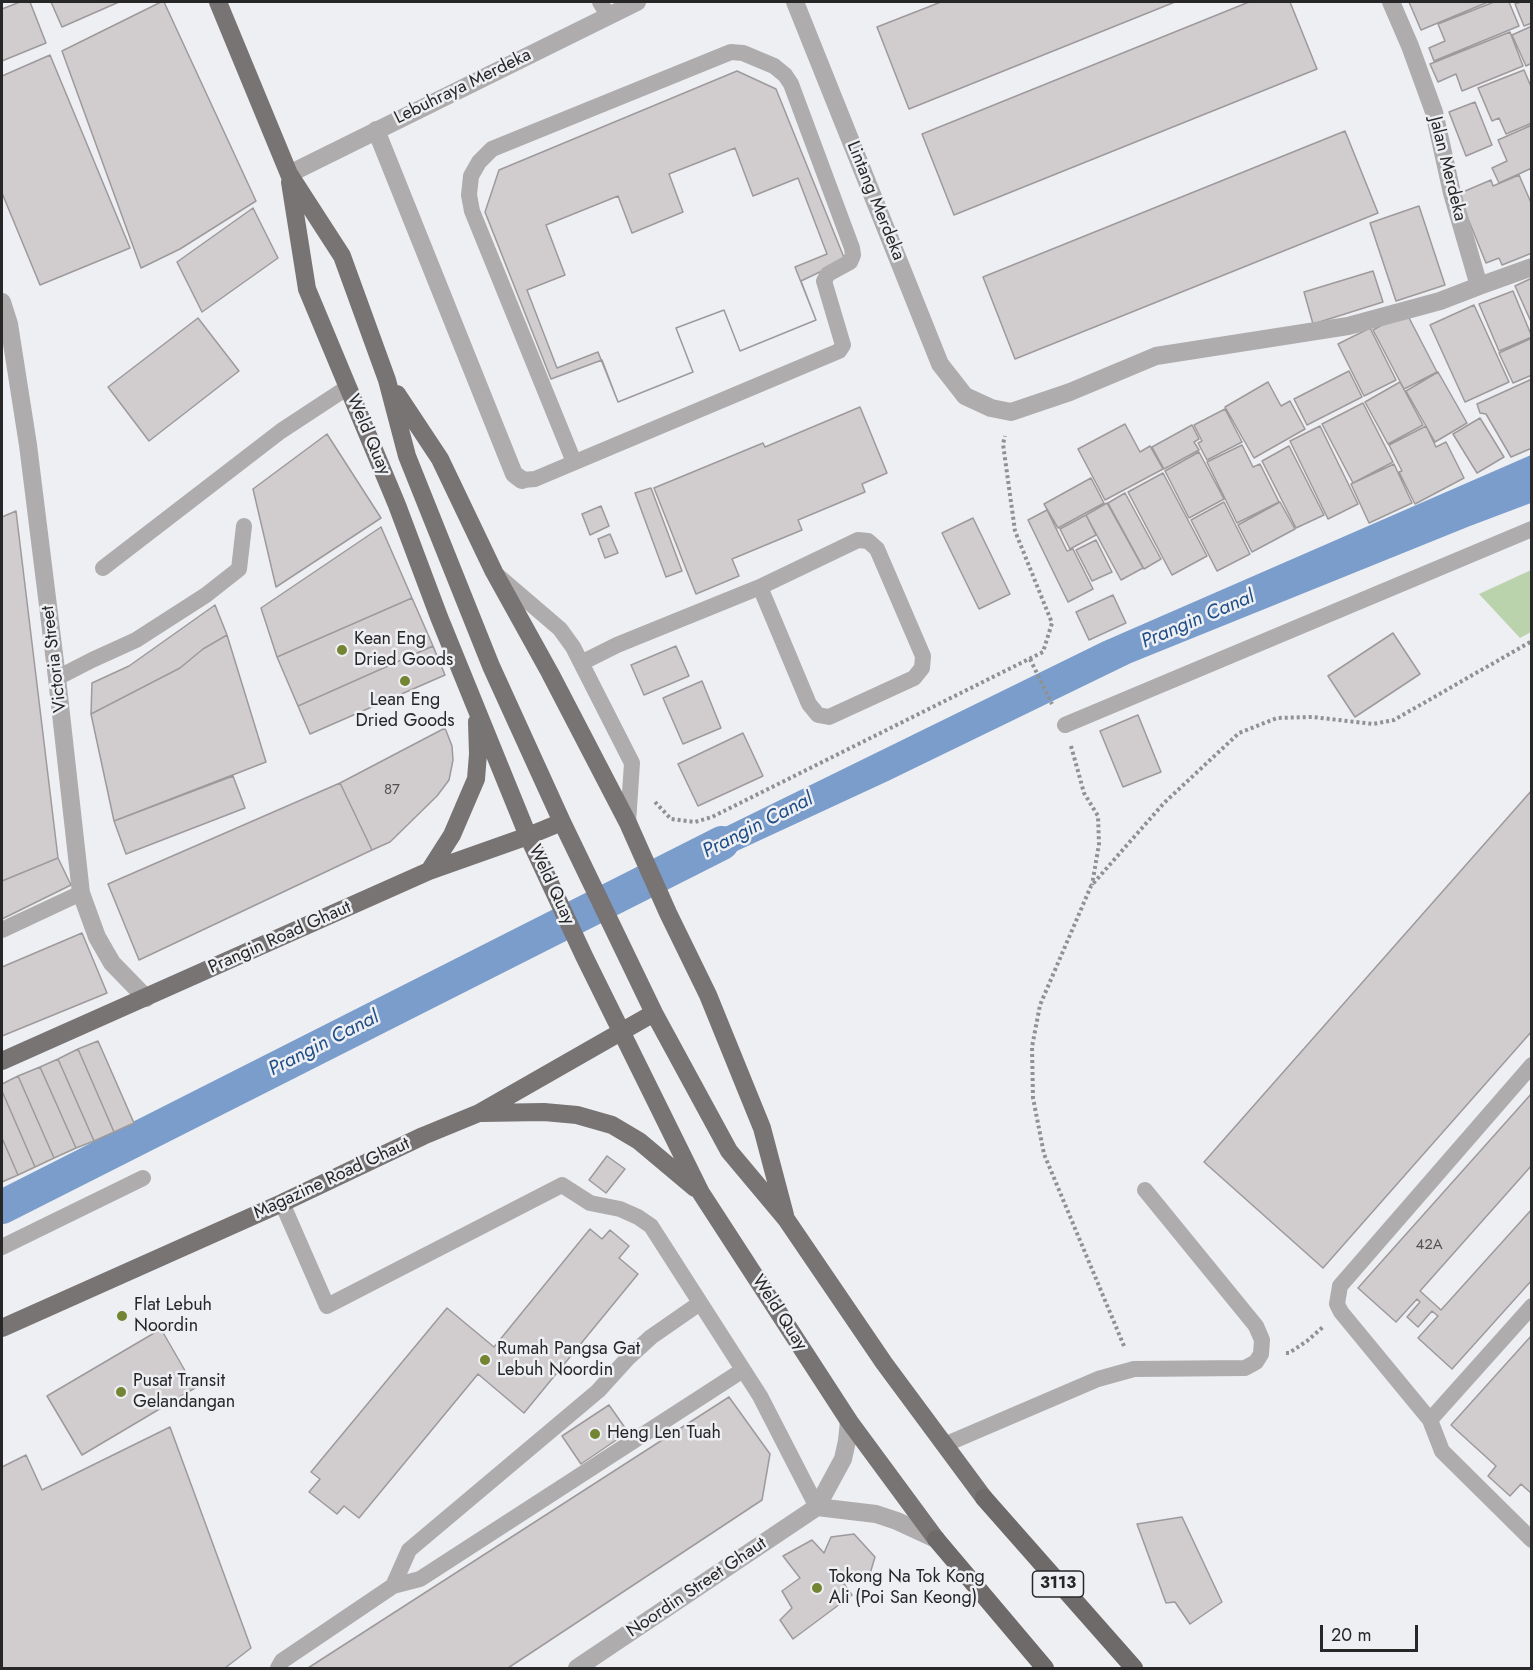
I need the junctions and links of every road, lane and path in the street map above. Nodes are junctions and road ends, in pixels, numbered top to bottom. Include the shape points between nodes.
1 (218, 2) edge
2 (637, 2) edge
3 (795, 2) edge
4 (1391, 2) edge
5 (604, 8) edge
6 (376, 130) junction
7 (289, 174) junction
8 (1532, 267) edge
9 (1479, 286) junction
10 (2, 302) edge
11 (387, 380) junction
12 (348, 387) junction
13 (574, 462) junction
14 (522, 480) joint
15 (244, 526) dead end
16 (1532, 529) edge
17 (103, 568) dead end
18 (494, 572) junction
19 (760, 587) junction
20 (1532, 641) edge
21 (1030, 658) dead end
22 (581, 663) junction
23 (57, 678) junction
24 (477, 708) junction
25 (1065, 725) junction
26 (562, 822) junction
27 (629, 827) junction
28 (528, 836) junction
29 (429, 870) junction
30 (1091, 886) junction
31 (81, 893) junction
32 (2, 930) edge
33 (146, 998) junction
34 (654, 1013) junction
35 (620, 1032) junction
36 (2, 1061) edge
37 (1532, 1065) edge
38 (479, 1113) junction
39 (143, 1178) dead end
40 (1145, 1190) dead end
41 (701, 1192) junction
42 (282, 1203) junction
43 (786, 1219) junction
44 (2, 1247) edge
45 (700, 1303) junction
46 (1532, 1306) edge
47 (1341, 1312) junction
48 (2, 1328) edge
49 (1261, 1354) junction
50 (1134, 1369) junction
51 (743, 1370) junction
52 (849, 1420) junction
53 (1430, 1420) junction
54 (944, 1445) junction
55 (984, 1498) joint
56 (817, 1507) junction
57 (936, 1539) junction
58 (1532, 1540) edge
59 (393, 1586) junction
60 (278, 1668) edge
61 (577, 1668) edge
62 (1045, 1668) edge
63 (1134, 1668) edge

1 - 7 main road, Weld Quay
2 - 5 street, Lebuhraya Merdeka
3 - 9 street, Lintang Merdeka via 940,364 965,396 992,408 1011,412 1156,356 1348,326
4 - 9 street, Jalan Merdeka via 1434,112
5 - 6 street, Lebuhraya Merdeka
6 - 7 street, Lebuhraya Merdeka
6 - 14 street via 514,474
7 - 11 main road, Weld Quay via 342,256
7 - 12 main road, Weld Quay via 307,289
8 - 9 street
10 - 23 street, Victoria Street via 28,445
11 - 18 main road, Weld Quay via 440,459
11 - 26 main road, Weld Quay via 412,467 491,666
12 - 17 lane via 281,431
12 - 24 main road, Weld Quay
13 - 13 lane via 472,212 471,176 492,149 731,52 774,66 791,84 852,248 850,262 828,274 824,281 843,345 839,351
13 - 14 lane via 535,479
15 - 23 lane via 239,570 136,640
16 - 25 lane
18 - 22 lane via 560,629
18 - 27 main road, Weld Quay
19 - 19 lane via 809,704 818,715 829,717 914,678 922,668 923,656 877,549 868,541 858,540
19 - 22 lane
20 - 30 path via 1394,720 1373,724 1313,717 1276,718 1239,733 1164,803
21 - 25 path
22 - 27 lane via 632,763
23 - 31 street, Victoria Street
24 - 28 main road, Weld Quay
24 - 29 main road via 476,779 452,835
25 - 30 path via 1084,793 1098,816 1099,844
26 - 28 main road, Prangin Road Ghaut
26 - 34 main road, Weld Quay
27 - 43 main road, Weld Quay via 708,995 762,1128
28 - 29 main road, Prangin Road Ghaut
28 - 35 main road, Weld Quay
29 - 33 main road, Prangin Road Ghaut
30 - 50 path via 1040,1005 1032,1047 1033,1098 1044,1154
31 - 32 lane
31 - 33 street, Victoria Street via 97,937 112,963
33 - 36 main road, Prangin Road Ghaut
34 - 35 main road, Magazine Road Ghaut
34 - 43 main road, Weld Quay via 729,1151
35 - 38 main road, Magazine Road Ghaut
35 - 41 main road, Weld Quay
37 - 47 lane via 1340,1286 1336,1304
38 - 41 main road via 544,1112 577,1115 612,1125 639,1141
38 - 42 main road, Magazine Road Ghaut
39 - 44 lane
40 - 49 lane via 1256,1326 1262,1340
41 - 52 main road, Weld Quay
42 - 45 lane via 327,1306 562,1185 590,1203 620,1209 651,1226
42 - 48 main road, Magazine Road Ghaut
43 - 54 main road, Weld Quay
45 - 51 lane
45 - 59 lane via 651,1337 598,1391 409,1550
46 - 53 lane
47 - 49 path via 1289,1353
47 - 53 lane
49 - 50 lane via 1245,1368
50 - 54 lane via 1098,1379
51 - 56 lane
51 - 59 lane via 420,1579
52 - 56 street, Noordin Street Ghaut via 843,1459
52 - 57 main road, Weld Quay
53 - 58 lane via 1442,1450
54 - 55 main road, Weld Quay
55 - 63 highway, 3113
56 - 57 street via 876,1514
56 - 61 street, Noordin Street Ghaut
57 - 62 highway
59 - 60 lane via 282,1661

